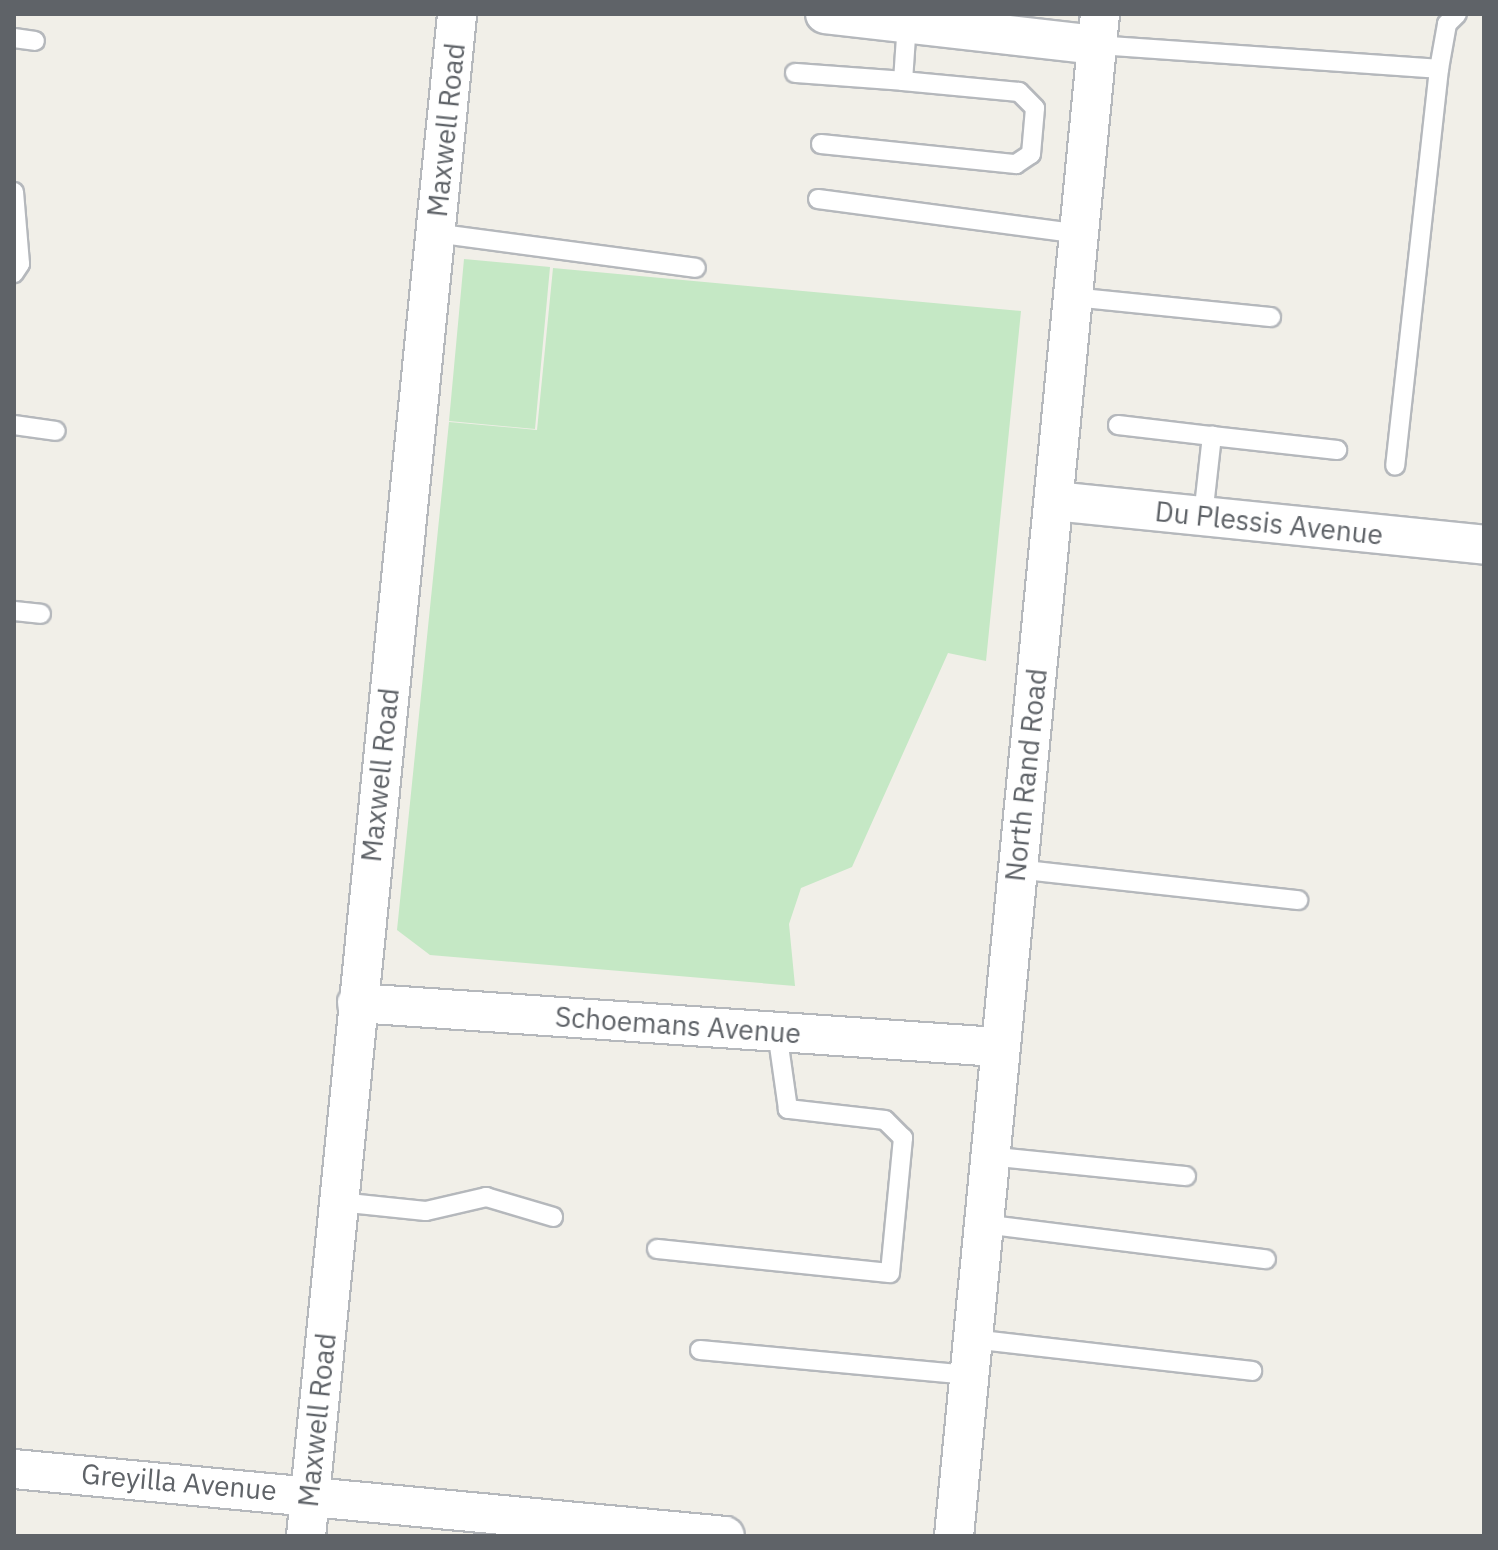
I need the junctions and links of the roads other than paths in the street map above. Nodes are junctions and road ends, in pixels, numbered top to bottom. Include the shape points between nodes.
1 (457, 14) edge
2 (825, 14) edge
3 (1457, 14) edge
4 (907, 23) junction
5 (1098, 30) edge
6 (14, 38) edge
7 (35, 41) dead end
8 (1439, 69) junction
9 (795, 73) dead end
10 (903, 81) junction
11 (821, 144) dead end
12 (14, 192) edge
13 (818, 199) dead end
14 (435, 233) junction
15 (1079, 234) junction
16 (696, 268) dead end
17 (14, 273) edge
18 (1073, 297) junction
19 (1271, 317) dead end
20 (14, 425) edge
21 (1118, 425) dead end
22 (56, 431) dead end
23 (1212, 436) junction
24 (1337, 450) dead end
25 (1395, 466) dead end
26 (1054, 501) junction
27 (1203, 516) junction
28 (1484, 545) edge
29 (14, 611) edge
30 (41, 614) dead end
31 (1016, 869) junction
32 (1298, 900) dead end
33 (357, 1003) junction
34 (777, 1032) junction
35 (998, 1047) junction
36 (988, 1156) junction
37 (1186, 1176) dead end
38 (339, 1202) junction
39 (553, 1217) dead end
40 (983, 1224) junction
41 (657, 1249) dead end
42 (1266, 1259) dead end
43 (700, 1350) dead end
44 (971, 1357) junction
45 (1252, 1371) dead end
46 (14, 1469) edge
47 (310, 1492) junction
48 (306, 1536) edge
49 (725, 1536) edge
50 (954, 1536) edge

1 - 14 street, Maxwell Road
2 - 4 street
3 - 8 lane via 1447,24
4 - 5 street
4 - 10 lane
5 - 8 lane
5 - 15 street, North Rand Road
6 - 7 lane
8 - 25 lane
9 - 10 lane
10 - 11 lane via 1019,92 1035,108 1031,154 1016,164
12 - 17 lane via 20,264
13 - 15 lane
14 - 16 lane
14 - 33 street, Maxwell Road
15 - 18 street, North Rand Road
18 - 19 lane
18 - 26 street, North Rand Road
20 - 22 lane
21 - 23 lane
23 - 24 lane
23 - 27 lane
26 - 27 street, Du Plessis Avenue
26 - 31 street, North Rand Road
27 - 28 street, Du Plessis Avenue
29 - 30 lane
31 - 32 lane
31 - 35 street, North Rand Road
33 - 34 street, Schoemans Avenue
33 - 38 street, Maxwell Road
34 - 35 street, Schoemans Avenue
34 - 41 lane via 788,1109 885,1120 903,1138 890,1273
35 - 36 street, North Rand Road
36 - 37 lane
36 - 40 street, North Rand Road
38 - 39 lane via 426,1211 486,1197
38 - 47 street, Maxwell Road
40 - 42 lane
40 - 44 street, North Rand Road
43 - 44 lane
44 - 45 lane
44 - 50 street, North Rand Road
46 - 47 street, Greyilla Avenue
47 - 48 street, Maxwell Road
47 - 49 street, Greyilla Avenue

